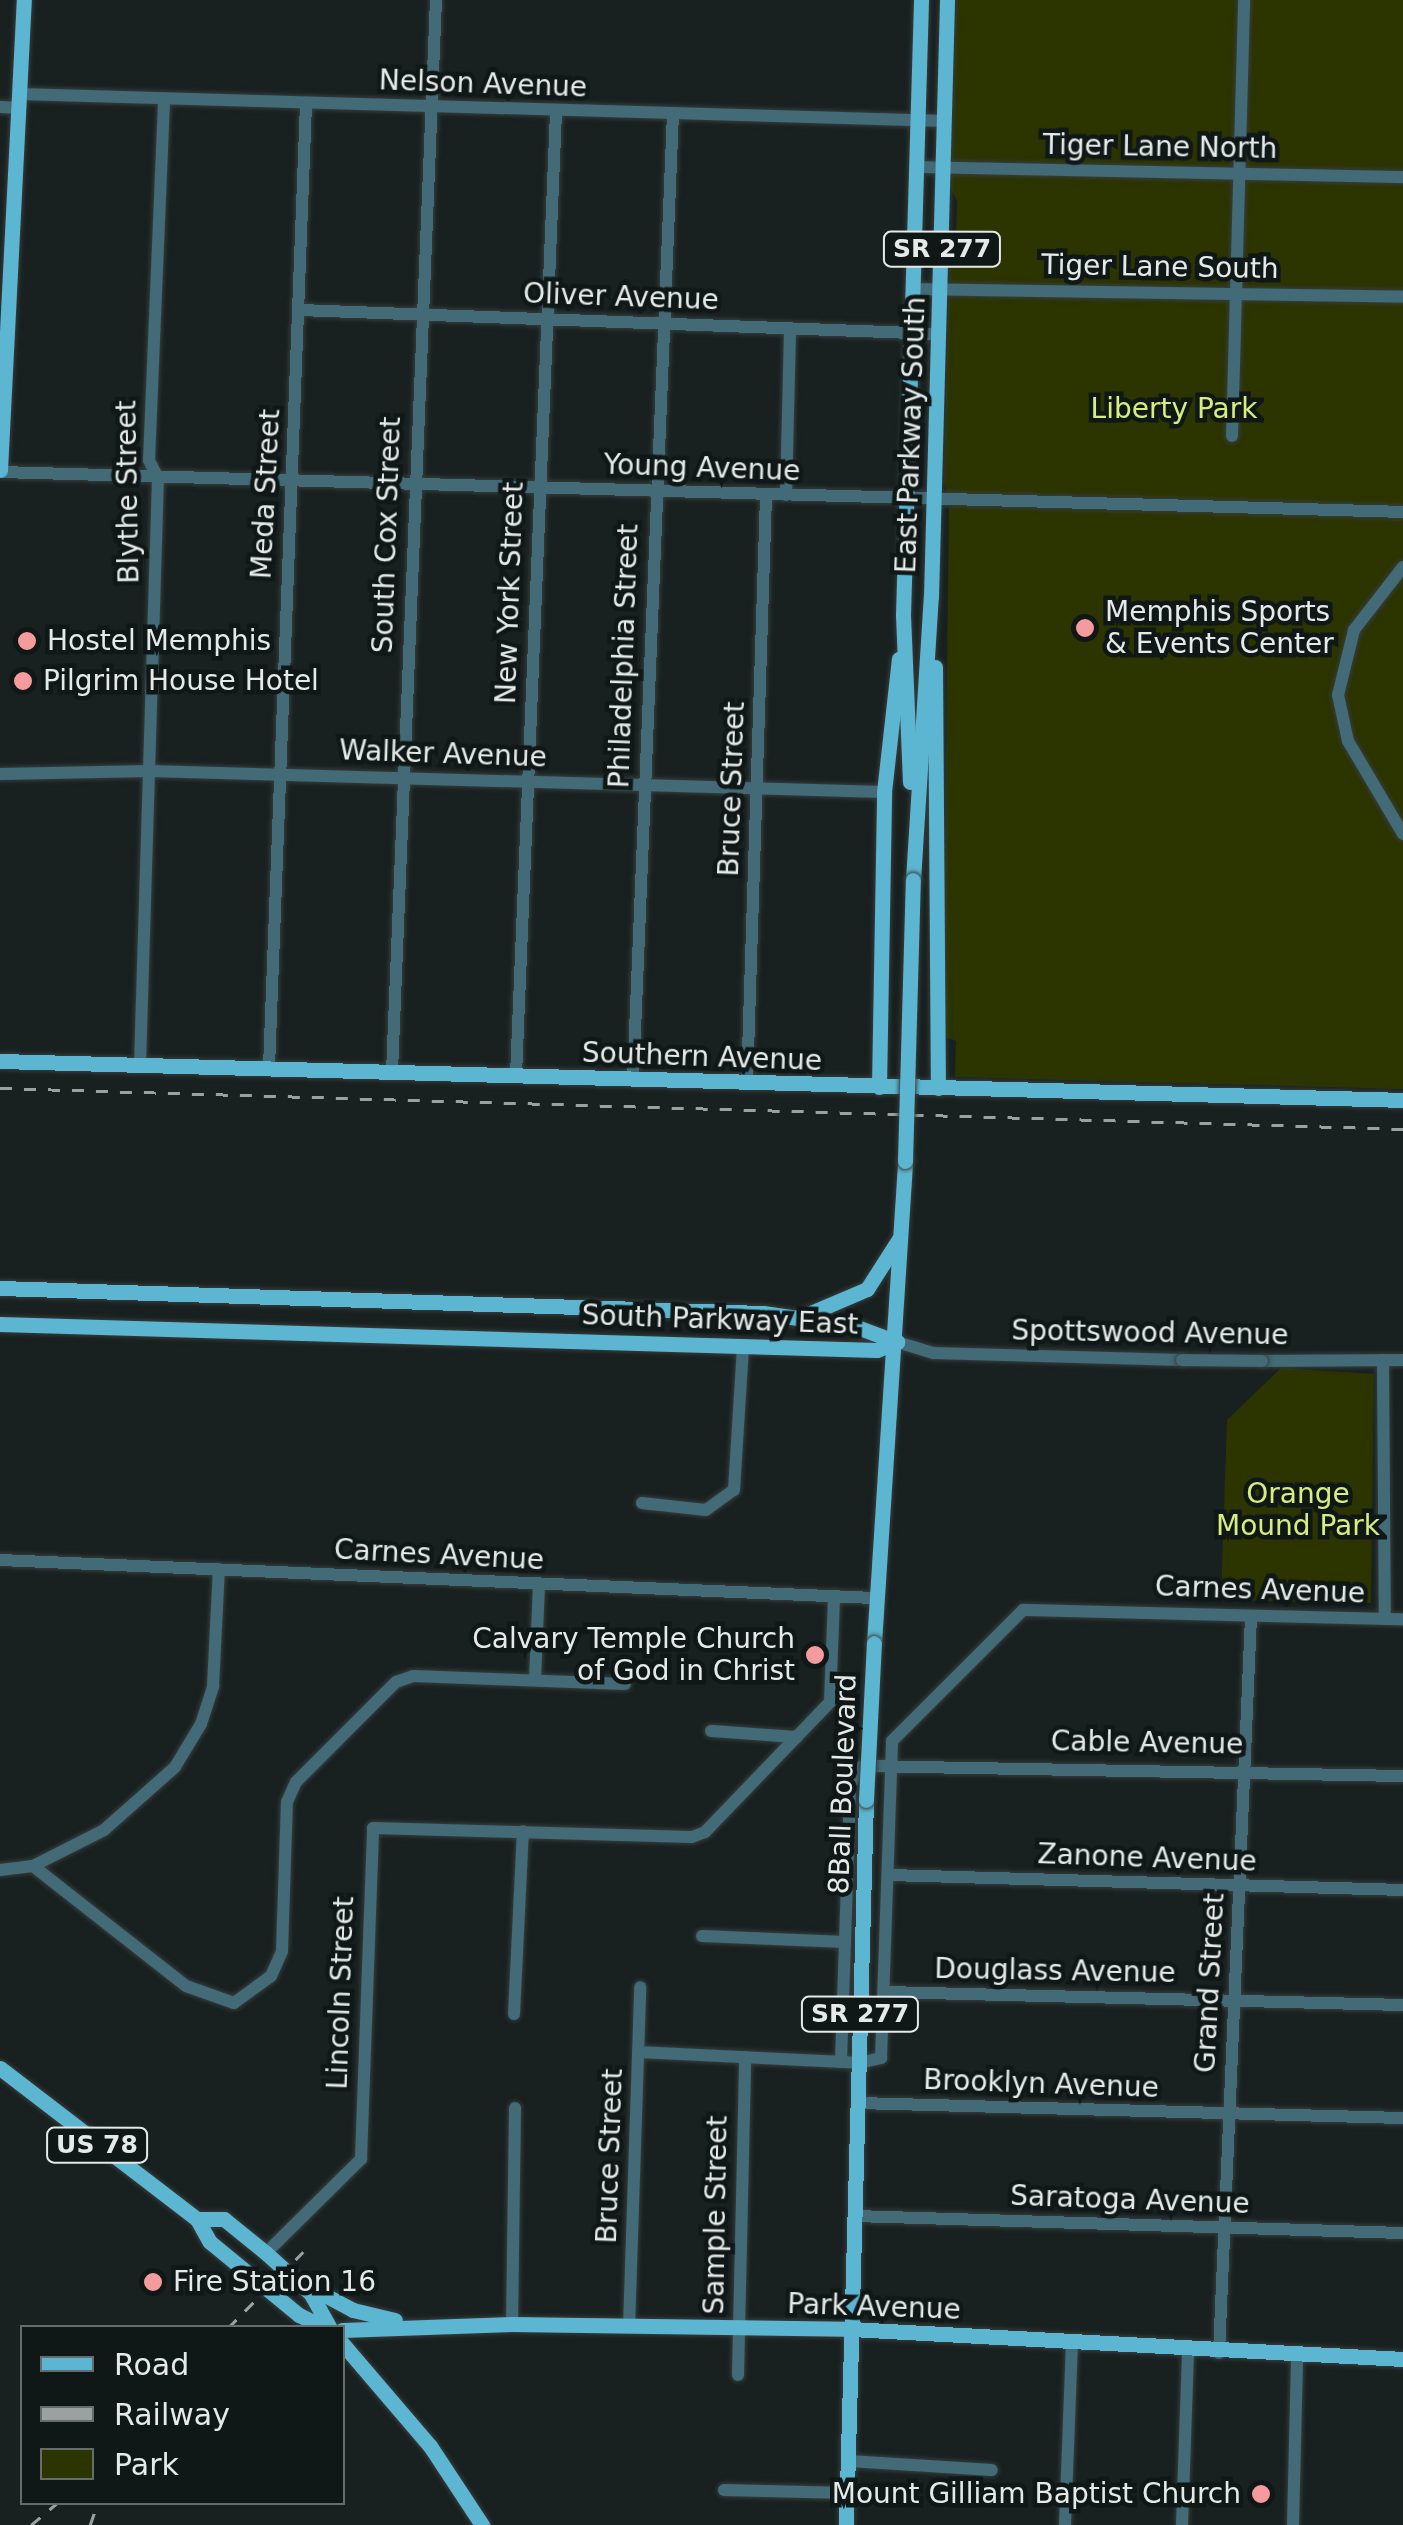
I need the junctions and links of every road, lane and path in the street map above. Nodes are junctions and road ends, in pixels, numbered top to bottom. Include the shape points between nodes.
1 (24, 0) edge
2 (436, 0) edge
3 (921, 0) edge
4 (947, 0) edge
5 (1244, 0) edge
6 (164, 100) junction
7 (20, 101) junction
8 (306, 103) junction
9 (0, 107) edge
10 (431, 107) junction
11 (556, 112) junction
12 (673, 114) junction
13 (917, 120) junction
14 (946, 121) junction
15 (916, 167) junction
16 (944, 168) junction
17 (1236, 174) junction
18 (1403, 176) edge
19 (6, 284) edge
20 (916, 288) junction
21 (941, 289) junction
22 (1234, 293) junction
23 (1403, 297) edge
24 (300, 310) junction
25 (422, 315) junction
26 (547, 318) junction
27 (664, 323) junction
28 (790, 328) junction
29 (913, 333) junction
30 (940, 334) junction
31 (1232, 436) dead end
32 (0, 471) edge
33 (158, 478) junction
34 (292, 482) junction
35 (414, 486) junction
36 (538, 488) junction
37 (655, 492) junction
38 (766, 495) junction
39 (786, 495) junction
40 (907, 498) junction
41 (933, 498) junction
42 (1403, 512) edge
43 (1403, 567) edge
44 (931, 596) junction
45 (903, 616) junction
46 (150, 770) junction
47 (0, 774) edge
48 (278, 774) junction
49 (402, 777) junction
50 (528, 782) junction
51 (644, 785) junction
52 (757, 790) junction
53 (884, 792) junction
54 (1403, 834) edge
55 (913, 876) junction
56 (0, 1061) edge
57 (140, 1064) junction
58 (270, 1067) junction
59 (392, 1072) junction
60 (516, 1076) junction
61 (633, 1080) junction
62 (747, 1084) junction
63 (880, 1087) junction
64 (938, 1088) junction
65 (1403, 1100) edge
66 (903, 1231) junction
67 (0, 1288) edge
68 (520, 1305) junction
69 (800, 1316) junction
70 (0, 1324) edge
71 (519, 1338) junction
72 (896, 1342) junction
73 (742, 1346) junction
74 (1383, 1360) junction
75 (1403, 1360) edge
76 (642, 1503) dead end
77 (0, 1560) edge
78 (219, 1569) junction
79 (539, 1585) junction
80 (834, 1597) junction
81 (875, 1598) junction
82 (1251, 1616) junction
83 (1385, 1619) junction
84 (1403, 1619) edge
85 (535, 1680) junction
86 (625, 1684) dead end
87 (711, 1731) dead end
88 (797, 1736) junction
89 (889, 1762) junction
90 (1245, 1770) junction
91 (1403, 1776) edge
92 (524, 1831) junction
93 (33, 1866) junction
94 (0, 1870) edge
95 (889, 1876) junction
96 (1240, 1886) junction
97 (1403, 1890) edge
98 (702, 1936) dead end
99 (845, 1942) junction
100 (640, 1987) dead end
101 (886, 1992) junction
102 (1235, 2000) junction
103 (1403, 2005) edge
104 (514, 2014) dead end
105 (638, 2052) junction
106 (745, 2057) junction
107 (841, 2062) junction
108 (859, 2063) junction
109 (0, 2068) edge
110 (858, 2104) junction
111 (515, 2108) dead end
112 (1230, 2114) junction
113 (1403, 2118) edge
114 (196, 2219) junction
115 (855, 2223) junction
116 (1225, 2228) junction
117 (1403, 2233) edge
118 (266, 2253) junction
119 (294, 2278) junction
120 (512, 2324) junction
121 (321, 2325) edge
122 (326, 2325) edge
123 (429, 2326) junction
124 (630, 2327) junction
125 (738, 2328) junction
126 (851, 2329) junction
127 (345, 2330) edge
128 (1072, 2343) junction
129 (345, 2347) edge
130 (1188, 2351) junction
131 (1220, 2352) junction
132 (1297, 2357) junction
133 (1403, 2359) edge
134 (738, 2375) dead end
135 (849, 2461) junction
136 (992, 2470) dead end
137 (724, 2490) dead end
138 (847, 2493) junction
139 (482, 2525) edge
140 (846, 2525) edge
141 (1065, 2525) edge
142 (1182, 2525) edge
143 (1293, 2525) edge

1 - 7 main road
2 - 10 street, South Cox Street
3 - 13 main road, East Parkway South / SR 277
4 - 14 main road, East Parkway South / SR 277
5 - 17 street
6 - 7 street, Nelson Avenue
6 - 8 street, Nelson Avenue
6 - 33 street, Blythe Street via 149,460
7 - 9 street, Nelson Avenue
7 - 19 main road
8 - 10 street, Nelson Avenue
8 - 24 street, Meda Street
10 - 11 street, Nelson Avenue
10 - 25 street, South Cox Street
11 - 12 street, Nelson Avenue
11 - 26 street, New York Street
12 - 13 street, Nelson Avenue
12 - 27 street, Philadelphia Street
13 - 14 street, Nelson Avenue
13 - 15 main road, East Parkway South / SR 277
14 - 16 main road, East Parkway South / SR 277
15 - 16 street, Tiger Lane North
15 - 20 main road, East Parkway South / SR 277
16 - 17 street, Tiger Lane North
16 - 21 main road, East Parkway South / SR 277
17 - 18 street, Tiger Lane North
17 - 22 street
19 - 32 main road
20 - 21 street, Tiger Lane South
20 - 29 main road, East Parkway South / SR 277
21 - 22 street, Tiger Lane South
21 - 30 main road, East Parkway South / SR 277
22 - 23 street, Tiger Lane South
22 - 31 street
24 - 25 street, Oliver Avenue
24 - 34 street, Meda Street
25 - 26 street, Oliver Avenue
25 - 35 street, South Cox Street
26 - 27 street, Oliver Avenue
26 - 36 street, New York Street
27 - 28 street, Oliver Avenue
27 - 37 street, Philadelphia Street
28 - 29 street, Oliver Avenue
28 - 39 street
29 - 30 street, Oliver Avenue
29 - 40 main road, East Parkway South / SR 277
30 - 41 main road, East Parkway South / SR 277
32 - 33 street, Young Avenue
33 - 34 street, Young Avenue
33 - 46 street, Blythe Street
34 - 35 street, Young Avenue
34 - 48 street, Meda Street
35 - 36 street, Young Avenue
35 - 49 street, South Cox Street
36 - 37 street, Young Avenue
36 - 50 street, New York Street
37 - 38 street, Young Avenue
37 - 51 street, Philadelphia Street
38 - 39 street, Young Avenue
38 - 52 street, Bruce Street
39 - 40 street, Young Avenue
40 - 41 street, Young Avenue
40 - 45 main road, East Parkway South / SR 277
41 - 42 street, Young Avenue
41 - 44 main road, East Parkway South / SR 277
43 - 54 street via 1354,630 1338,695 1348,741
44 - 55 main road, East Parkway South / SR 277
44 - 64 main road via 938,724
45 - 53 main road
45 - 55 main road, East Parkway South / SR 277
46 - 47 street, Walker Avenue
46 - 48 street, Walker Avenue
46 - 57 street, Blythe Street
48 - 49 street, Walker Avenue
48 - 58 street, Meda Street
49 - 50 street, Walker Avenue
49 - 59 street, South Cox Street
50 - 51 street, Walker Avenue
50 - 60 street, New York Street
51 - 52 street, Walker Avenue
51 - 61 street, Philadelphia Street
52 - 53 street, Walker Avenue
52 - 62 street, Bruce Street
53 - 63 main road
55 - 66 main road, East Parkway South / SR 277, bridge
56 - 57 main road, Southern Avenue
57 - 58 main road, Southern Avenue
58 - 59 main road, Southern Avenue
59 - 60 main road, Southern Avenue
60 - 61 main road, Southern Avenue
61 - 62 main road, Southern Avenue
62 - 63 main road, Southern Avenue
63 - 64 main road, Southern Avenue
64 - 65 main road, Southern Avenue
66 - 69 main road via 867,1289
66 - 72 main road, East Parkway South / SR 277
67 - 68 main road, South Parkway East
68 - 69 main road, South Parkway East
68 - 71 main road
69 - 72 main road, South Parkway East
70 - 71 main road, South Parkway East
71 - 73 main road, South Parkway East
72 - 73 main road, South Parkway East via 877,1350
72 - 74 street, Spottswood Avenue, bridge via 933,1353
72 - 81 main road, 8Ball Boulevard / SR 277
73 - 76 street via 734,1490 706,1510
74 - 75 street, Spottswood Avenue
74 - 83 street
77 - 78 street, Carnes Avenue
78 - 79 street, Carnes Avenue
78 - 93 street via 213,1686 192,1738 138,1805
79 - 80 street, Carnes Avenue
79 - 85 street
80 - 81 street, Carnes Avenue
80 - 88 street via 830,1702
81 - 108 main road, 8Ball Boulevard / SR 277, bridge
82 - 83 street, Carnes Avenue
82 - 89 street, Carnes Avenue via 1024,1610 892,1740
82 - 90 street, Grand Street
83 - 84 street, Carnes Avenue
85 - 86 street
85 - 93 street via 413,1676 396,1682 296,1782 287,1802 282,1951 262,1985 234,2002 186,1986
87 - 88 street
88 - 92 street via 692,1838
89 - 90 street, Cable Avenue
89 - 95 street
89 - 99 street via 862,1766 850,1785
90 - 91 street, Cable Avenue
90 - 96 street, Grand Street
92 - 104 street
92 - 118 street, Lincoln Street via 374,1828 361,2160
93 - 94 street
95 - 96 street, Zanone Avenue
95 - 101 street
96 - 97 street, Zanone Avenue
96 - 102 street, Grand Street
98 - 99 street
99 - 107 street
100 - 105 street, Bruce Street
101 - 102 street, Douglass Avenue
101 - 108 street via 881,2058
102 - 103 street, Douglass Avenue
102 - 112 street, Grand Street
105 - 106 street
105 - 124 street, Bruce Street
106 - 107 street
106 - 125 street, Sample Street
107 - 108 street
108 - 110 main road, 8Ball Boulevard / SR 277
109 - 114 main road, US 78
110 - 112 street, Brooklyn Avenue
110 - 115 main road, 8Ball Boulevard / SR 277
111 - 120 street
112 - 113 street, Brooklyn Avenue
112 - 116 street, Grand Street
114 - 118 main road, US 78 via 224,2219
114 - 121 main road, US 78 via 210,2242 299,2316
115 - 116 street, Saratoga Avenue
115 - 126 main road, SR 277
116 - 117 street, Saratoga Avenue
116 - 131 street, Grand Street
118 - 119 main road, US 78
119 - 122 main road, US 78
119 - 123 main road via 364,2314
120 - 123 main road, Park Avenue
120 - 124 main road, Park Avenue
123 - 127 main road, Park Avenue
124 - 125 main road, Park Avenue
125 - 126 main road, Park Avenue
125 - 134 street, Sample Street
126 - 128 main road, Park Avenue
126 - 135 main road, SR 277
128 - 130 main road, Park Avenue
128 - 141 street
129 - 139 main road via 430,2446
130 - 131 main road, Park Avenue
130 - 142 street
131 - 132 main road, Park Avenue
132 - 133 main road, Park Avenue
132 - 143 street
135 - 136 street
135 - 138 main road, SR 277
137 - 138 street
138 - 140 main road, SR 277

